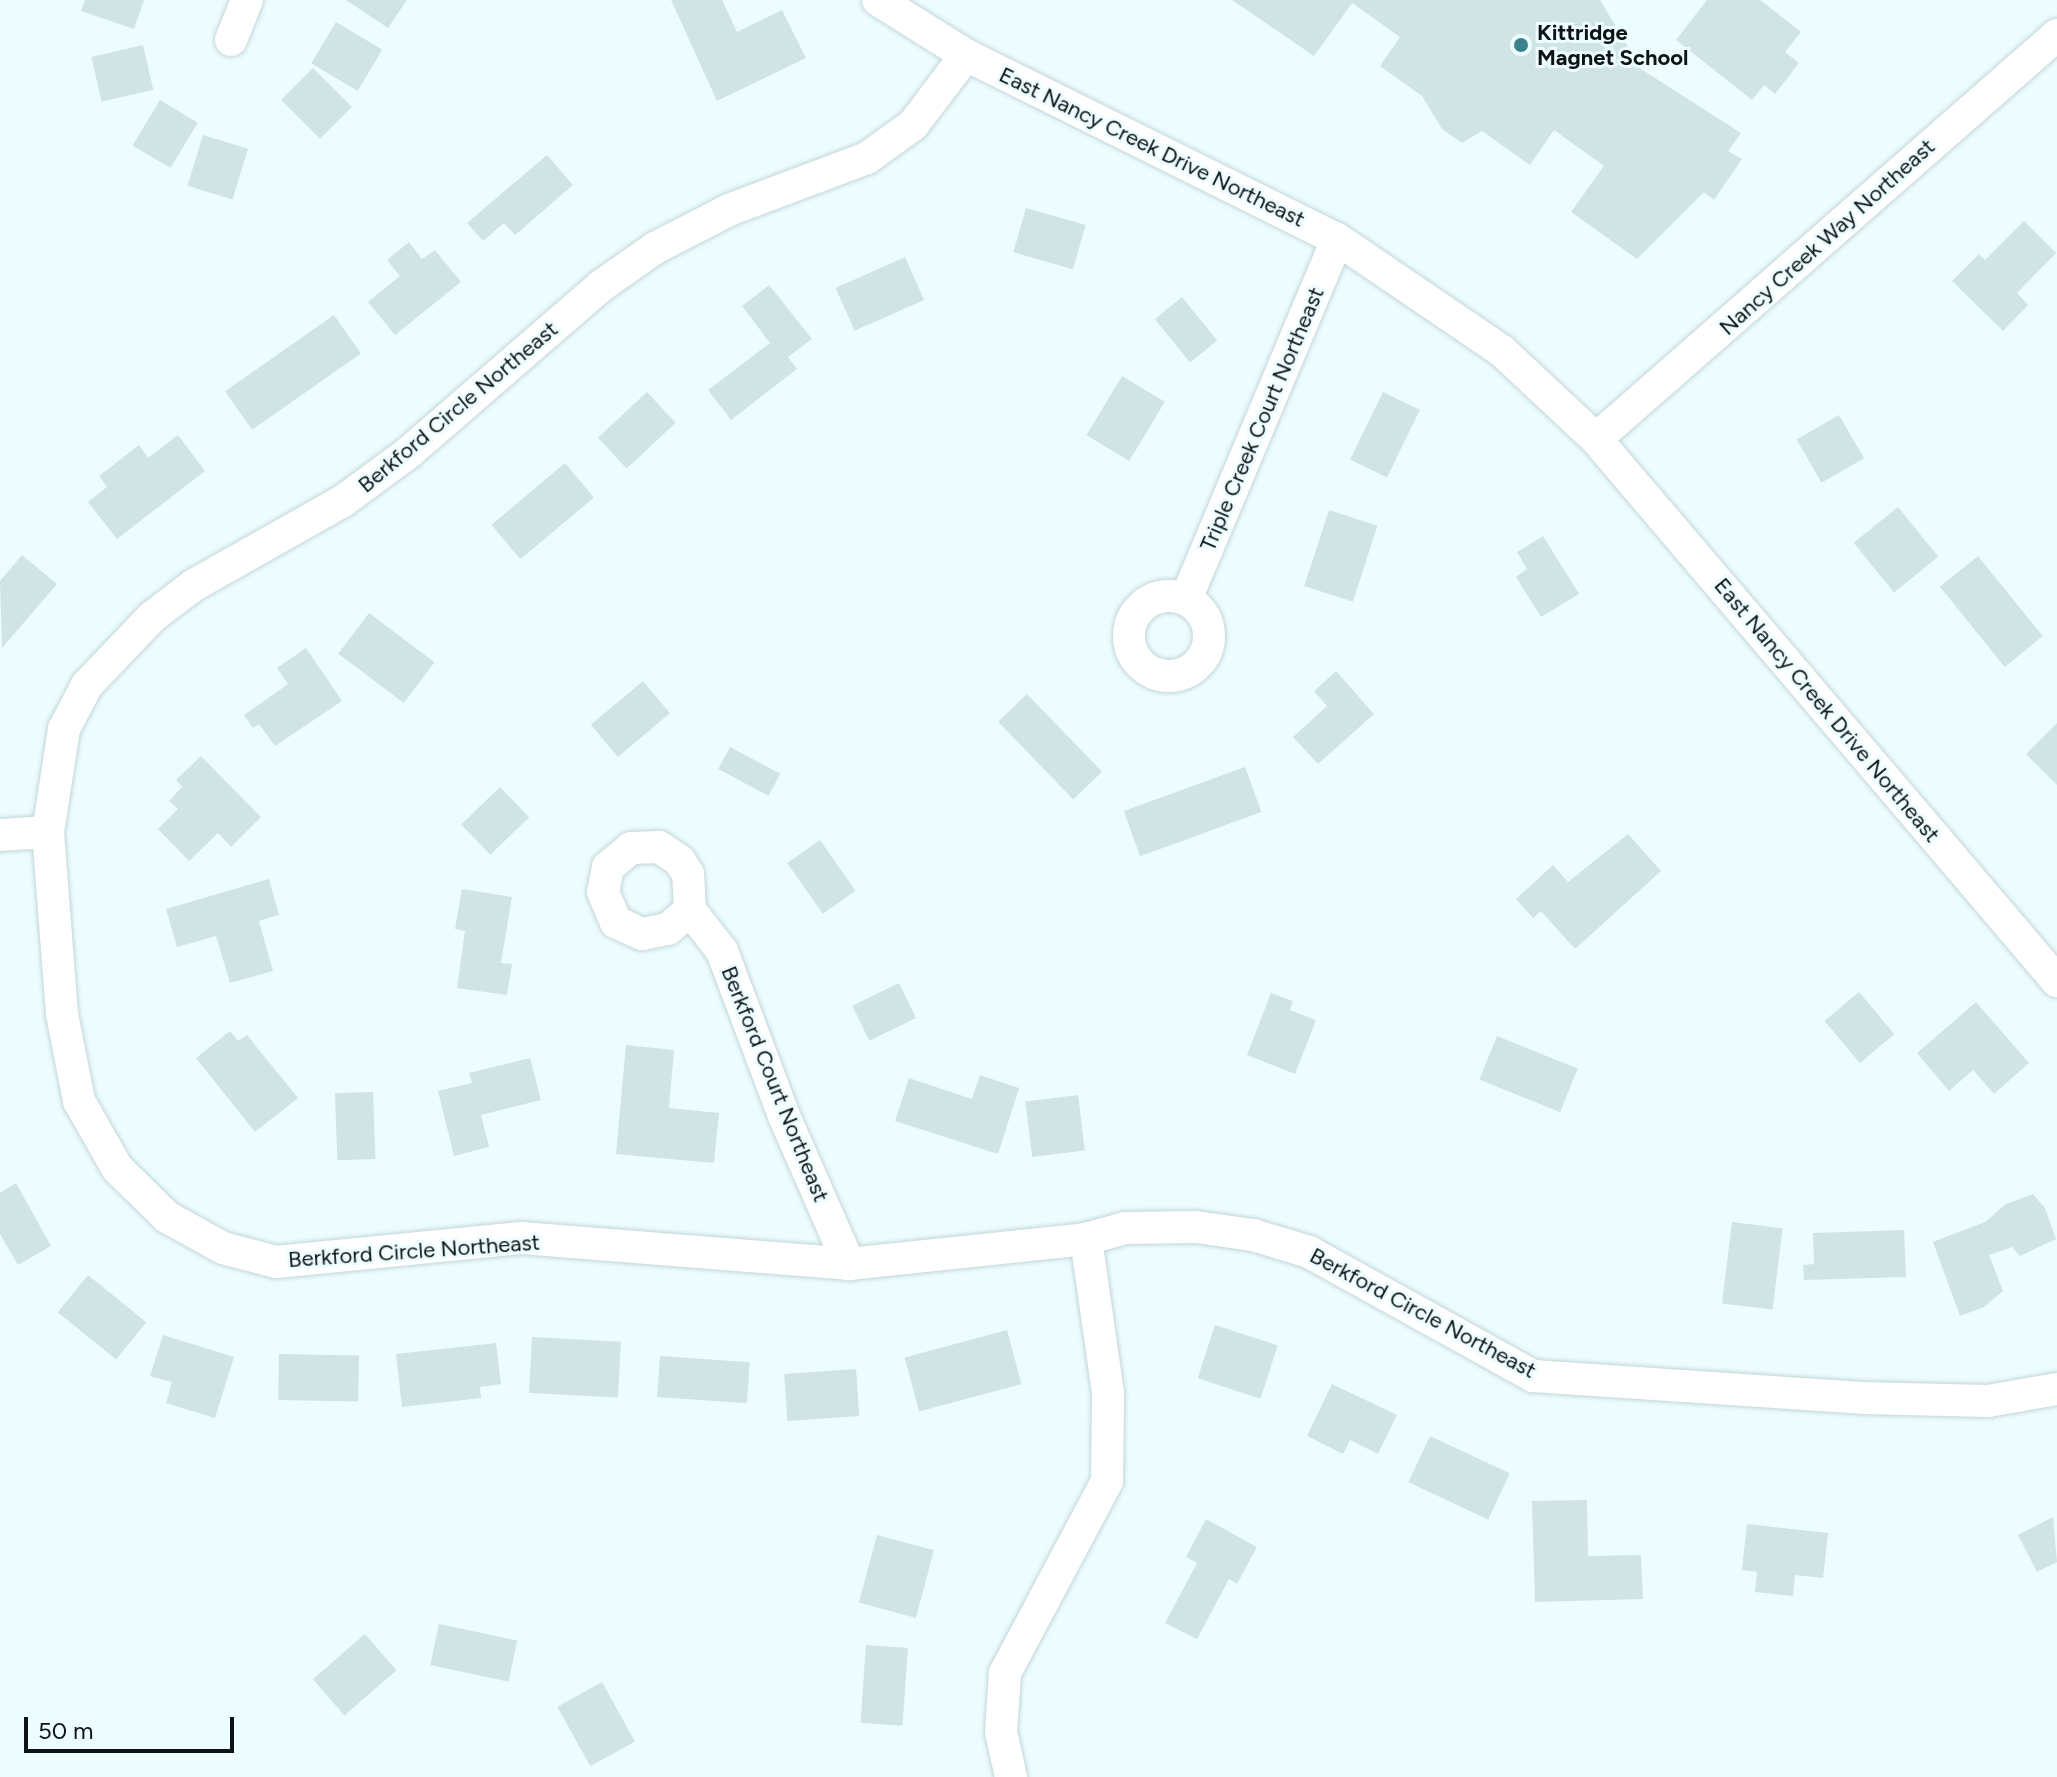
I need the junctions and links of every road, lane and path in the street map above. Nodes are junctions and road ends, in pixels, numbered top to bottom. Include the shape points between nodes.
1 (247, 0) edge
2 (878, 0) edge
3 (2057, 35) edge
4 (231, 40) dead end
5 (966, 55) junction
6 (1337, 239) junction
7 (1596, 439) junction
8 (1186, 599) dead end
9 (48, 832) junction
10 (0, 835) edge
11 (690, 910) dead end
12 (2057, 981) edge
13 (1086, 1239) junction
14 (849, 1264) junction
15 (2057, 1389) edge
16 (1011, 1777) edge

1 - 4 street
2 - 5 street, East Nancy Creek Drive Northeast
3 - 7 street, Nancy Creek Way Northeast
5 - 6 street, East Nancy Creek Drive Northeast
5 - 9 street, Berkford Circle Northeast via 913,125 867,158 729,210 655,248 601,286 408,453 343,501 194,585 152,617 87,685 64,729
6 - 7 street, East Nancy Creek Drive Northeast via 1502,351
6 - 8 street, Triple Creek Court Northeast
7 - 12 street, East Nancy Creek Drive Northeast
9 - 10 street
9 - 14 street, Berkford Circle Northeast via 62,1014 79,1101 117,1168 167,1217 223,1248 276,1262 521,1238
11 - 14 street, Berkford Court Northeast via 722,951 784,1116
13 - 14 street, Berkford Circle Northeast
13 - 15 street, Berkford Circle Northeast via 1125,1228 1196,1227 1253,1235 1309,1252 1533,1376 1878,1399 1988,1401
13 - 16 street via 1108,1393 1107,1481 1005,1673 1001,1732

